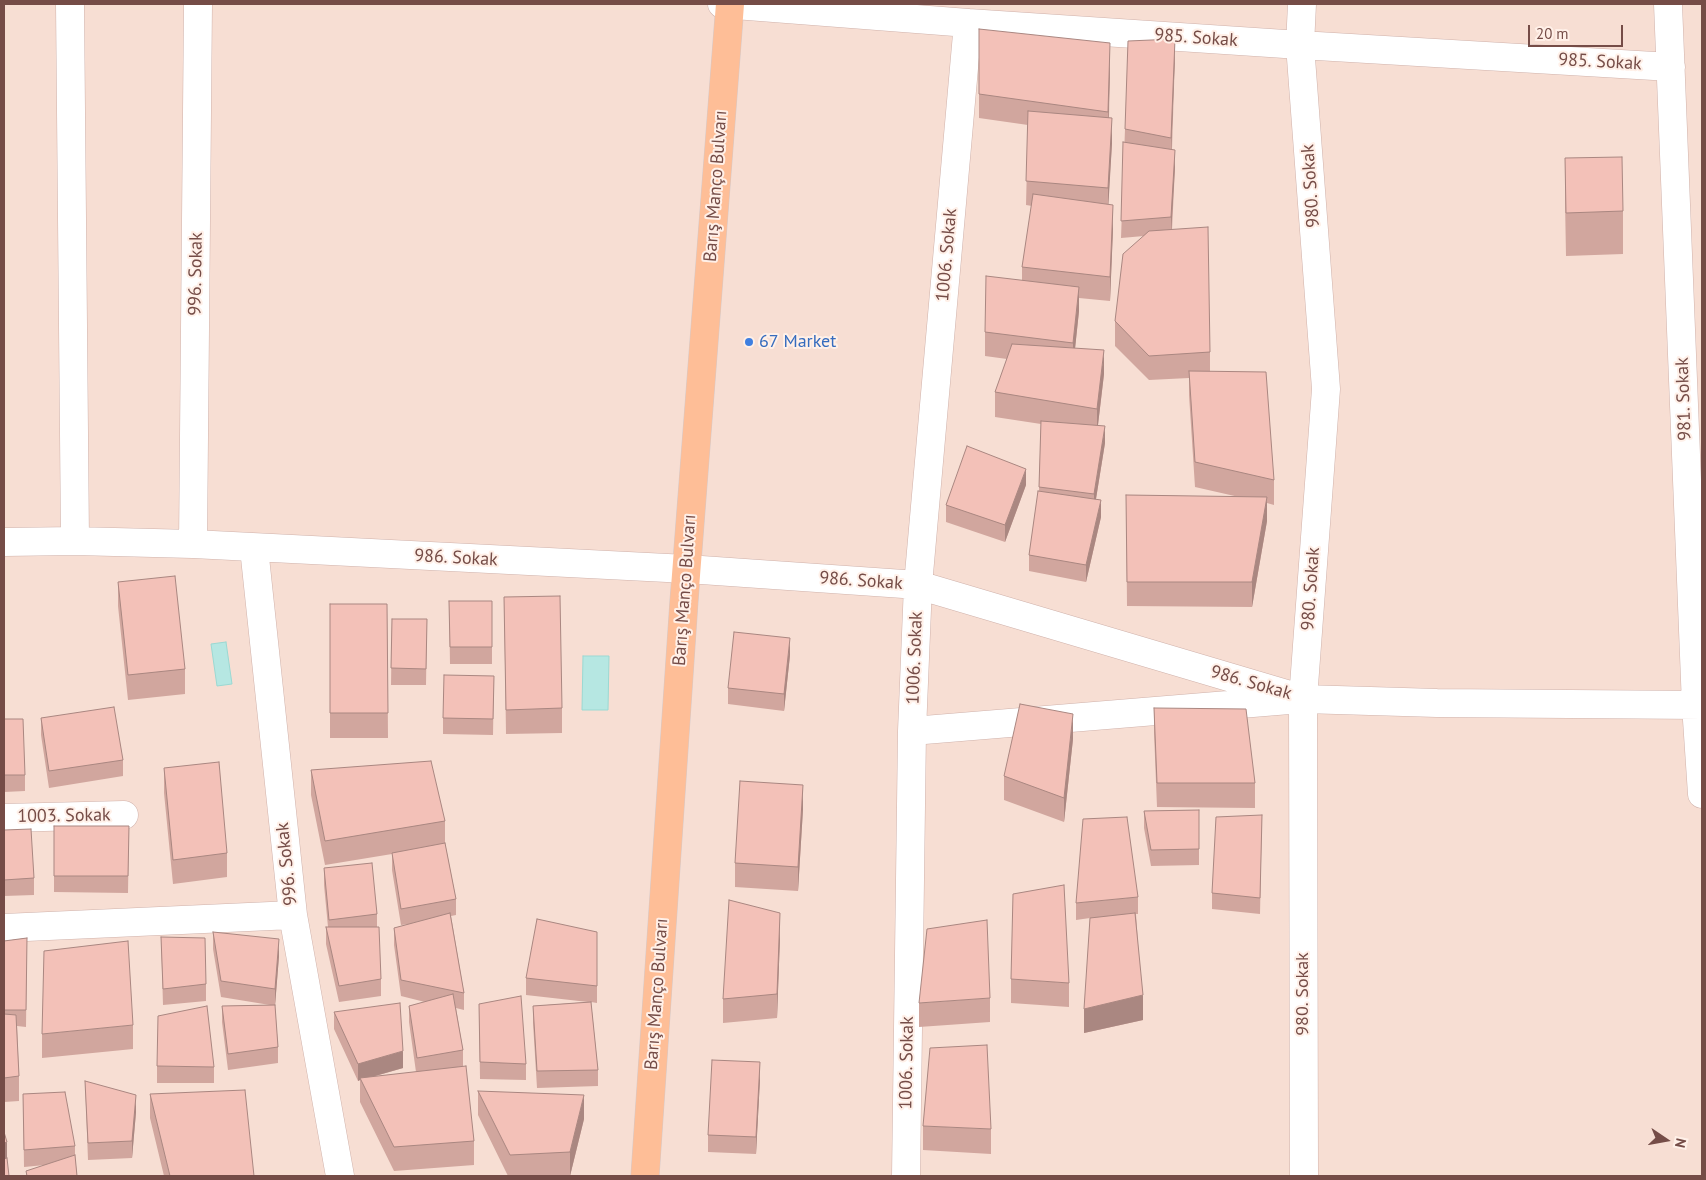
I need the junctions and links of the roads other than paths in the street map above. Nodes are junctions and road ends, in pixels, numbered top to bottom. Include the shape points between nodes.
1 (70, 4) edge
2 (198, 4) edge
3 (727, 4) edge
4 (1302, 4) edge
5 (1668, 4) edge
6 (968, 23) junction
7 (1300, 45) junction
8 (1671, 67) junction
9 (75, 541) junction
10 (4, 542) edge
11 (193, 544) junction
12 (254, 548) junction
13 (687, 568) junction
14 (918, 585) junction
15 (1303, 698) junction
16 (1699, 705) edge
17 (912, 731) junction
18 (1702, 794) edge
19 (124, 815) dead end
20 (4, 818) edge
21 (293, 915) junction
22 (4, 928) edge
23 (340, 1176) edge
24 (645, 1176) edge
25 (906, 1176) edge
26 (1304, 1176) edge

1 - 9 street
2 - 11 street, 996. Sokak
3 - 6 street, 985. Sokak
3 - 13 main road, Barış Manço Bulvarı
4 - 7 street, 980. Sokak
5 - 8 street, 981. Sokak
6 - 7 street, 985. Sokak
6 - 14 street, 1006. Sokak
7 - 8 street, 985. Sokak
7 - 15 street, 980. Sokak via 1326,389
8 - 16 street, 981. Sokak
9 - 10 street, 986. Sokak
9 - 11 street, 986. Sokak
11 - 12 street, 986. Sokak
12 - 13 street, 986. Sokak
12 - 21 street, 996. Sokak
13 - 14 street, 986. Sokak
13 - 24 main road, Barış Manço Bulvarı
14 - 15 street, 986. Sokak
14 - 17 street, 1006. Sokak
15 - 16 street, 986. Sokak via 1437,703
15 - 17 street
15 - 26 street, 980. Sokak
16 - 18 street, 981. Sokak
17 - 25 street, 1006. Sokak
19 - 20 street, 1003. Sokak
21 - 22 street
21 - 23 street, 996. Sokak

